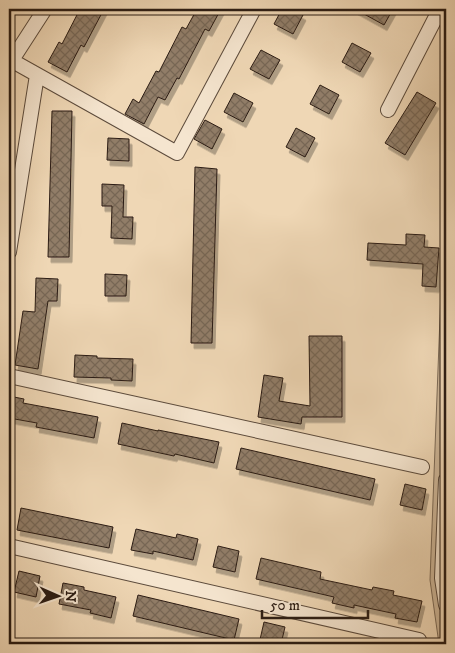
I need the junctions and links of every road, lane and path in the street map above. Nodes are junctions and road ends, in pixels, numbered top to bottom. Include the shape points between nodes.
1 (45, 9) edge
2 (254, 9) edge
3 (440, 9) edge
4 (10, 60) edge
5 (37, 75) junction
6 (388, 110) dead end
7 (9, 252) edge
8 (9, 376) edge
9 (422, 467) dead end
10 (446, 480) edge
11 (9, 546) edge
12 (446, 605) edge
13 (420, 640) dead end

1 - 4 street
2 - 5 street via 177,153
3 - 6 street
4 - 5 street
5 - 7 street
8 - 9 street
10 - 12 street via 442,578
11 - 13 street

